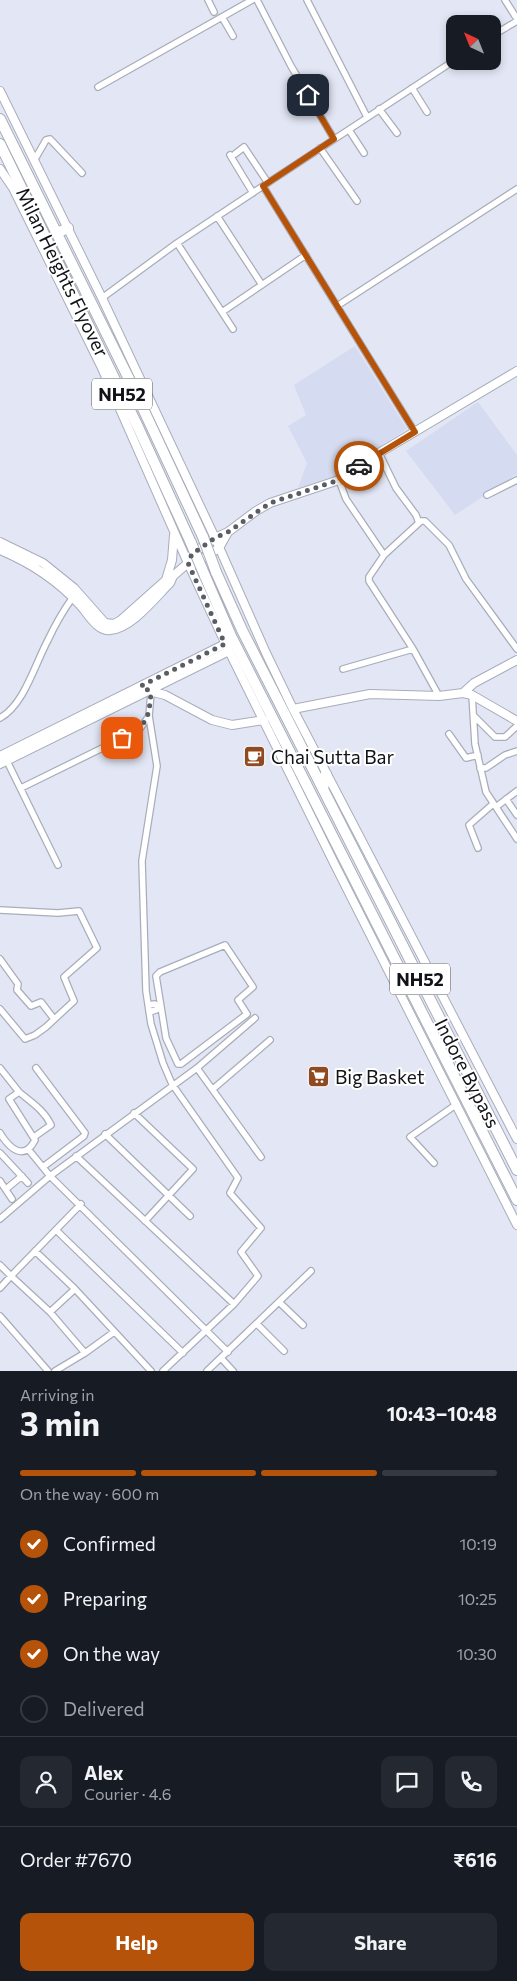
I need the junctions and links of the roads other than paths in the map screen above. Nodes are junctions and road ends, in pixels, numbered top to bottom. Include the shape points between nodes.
1 (208, 0) edge
2 (252, 0) edge
3 (257, 0) edge
4 (307, 0) edge
5 (505, 0) edge
6 (214, 12) dead end
7 (222, 17) junction
8 (516, 17) edge
9 (501, 29) edge
10 (233, 36) dead end
11 (446, 66) edge
12 (98, 87) dead end
13 (412, 88) junction
14 (0, 91) edge
15 (379, 109) junction
16 (427, 112) dead end
17 (367, 117) junction
18 (0, 119) edge
19 (348, 130) junction
20 (397, 133) dead end
21 (334, 139) junction
22 (0, 144) edge
23 (320, 148) junction
24 (364, 153) dead end
25 (35, 159) junction
26 (0, 169) edge
27 (82, 173) dead end
28 (266, 184) junction
29 (517, 189) edge
30 (253, 192) junction
31 (21, 196) junction
32 (357, 201) dead end
33 (217, 216) junction
34 (68, 228) junction
35 (57, 233) junction
36 (177, 243) junction
37 (306, 255) junction
38 (262, 285) junction
39 (102, 298) junction
40 (337, 306) junction
41 (222, 312) junction
42 (233, 329) dead end
43 (517, 371) edge
44 (415, 432) junction
45 (379, 453) junction
46 (339, 480) junction
47 (517, 480) edge
48 (487, 495) dead end
49 (419, 523) junction
50 (174, 530) junction
51 (228, 532) junction
52 (215, 538) junction
53 (0, 542) edge
54 (219, 548) junction
55 (0, 550) edge
56 (384, 555) junction
57 (188, 563) junction
58 (170, 578) junction
59 (73, 597) junction
60 (225, 644) junction
61 (413, 649) junction
62 (517, 649) edge
63 (229, 652) junction
64 (517, 660) edge
65 (343, 668) dead end
66 (146, 690) junction
67 (463, 693) junction
68 (472, 695) junction
69 (439, 696) junction
70 (293, 709) junction
71 (149, 716) junction
72 (474, 716) junction
73 (0, 718) edge
74 (264, 720) junction
75 (517, 721) edge
76 (517, 726) edge
77 (449, 734) dead end
78 (517, 750) edge
79 (478, 755) junction
80 (3, 758) edge
81 (480, 768) junction
82 (326, 774) junction
83 (21, 788) junction
84 (323, 789) junction
85 (517, 791) edge
86 (305, 792) junction
87 (506, 799) junction
88 (494, 805) junction
89 (517, 815) edge
90 (324, 818) joint
91 (517, 839) edge
92 (478, 848) dead end
93 (58, 865) dead end
94 (0, 910) edge
95 (0, 959) edge
96 (148, 1005) junction
97 (160, 1007) junction
98 (0, 1009) edge
99 (149, 1012) junction
100 (255, 1018) dead end
101 (54, 1019) junction
102 (165, 1033) junction
103 (155, 1037) junction
104 (270, 1040) dead end
105 (0, 1068) edge
106 (36, 1068) dead end
107 (197, 1068) junction
108 (172, 1084) junction
109 (213, 1089) junction
110 (19, 1092) junction
111 (456, 1104) junction
112 (134, 1113) junction
113 (0, 1133) edge
114 (105, 1134) junction
115 (34, 1137) junction
116 (517, 1139) edge
117 (28, 1149) junction
118 (0, 1153) edge
119 (76, 1156) junction
120 (261, 1157) dead end
121 (6, 1159) junction
122 (0, 1163) edge
123 (434, 1163) dead end
124 (43, 1167) junction
125 (517, 1170) edge
126 (22, 1176) junction
127 (50, 1176) junction
128 (0, 1181) edge
129 (28, 1183) dead end
130 (6, 1189) junction
131 (170, 1194) junction
132 (12, 1199) dead end
133 (517, 1200) edge
134 (81, 1204) junction
135 (190, 1216) dead end
136 (0, 1219) edge
137 (145, 1221) junction
138 (517, 1224) edge
139 (56, 1230) junction
140 (35, 1251) junction
141 (0, 1264) edge
142 (311, 1271) dead end
143 (11, 1276) junction
144 (0, 1288) edge
145 (75, 1289) junction
146 (279, 1302) junction
147 (234, 1304) junction
148 (50, 1312) junction
149 (0, 1316) edge
150 (257, 1324) junction
151 (303, 1325) dead end
152 (207, 1330) junction
153 (114, 1332) junction
154 (284, 1351) dead end
155 (228, 1352) junction
156 (85, 1353) junction
157 (183, 1353) junction
158 (221, 1358) junction
159 (48, 1371) edge
160 (55, 1371) edge
161 (151, 1371) edge
162 (163, 1371) edge
163 (207, 1371) edge
164 (233, 1371) edge

1 - 6 street
2 - 7 street
3 - 21 street
4 - 17 street
5 - 8 street
7 - 10 street
7 - 12 street
8 - 9 street
11 - 13 street
13 - 15 street
13 - 16 street
14 - 25 street
15 - 17 street
15 - 20 street
17 - 19 street
18 - 35 highway, NH52
19 - 21 street
19 - 24 street
21 - 23 street
22 - 31 highway, Milan Heights Flyover / NH52
23 - 28 street
23 - 32 street
25 - 27 street via 46,140 50,140
25 - 34 street
26 - 31 street
28 - 30 street
28 - 30 street via 244,148 232,154
28 - 37 street
29 - 40 street
30 - 33 street
31 - 50 street
31 - 86 highway, Milan Heights Flyover / NH52, bridge via 50,247 138,427 231,636 280,731
33 - 36 street
33 - 38 street
34 - 35 highway
34 - 39 street
35 - 84 highway, Milan Heights Flyover / NH52, bridge via 132,385 242,630
36 - 39 street
36 - 41 street
37 - 38 street
37 - 40 street
38 - 41 street
39 - 52 street
40 - 44 street
41 - 42 street
43 - 44 street
44 - 45 street
45 - 46 street
45 - 49 street via 396,488
46 - 51 street via 270,503
46 - 56 street via 346,500
47 - 48 street
49 - 56 street
49 - 62 street via 424,520 449,545 466,579
50 - 57 street
50 - 58 street
51 - 52 street
51 - 54 street
52 - 54 street
52 - 57 street via 192,554
53 - 58 street via 43,563 74,588 105,623 114,624 122,620
54 - 57 street via 194,564
54 - 70 street
55 - 59 street via 44,572
56 - 61 street via 369,582
57 - 58 street
57 - 60 street
58 - 59 street via 170,583 137,616 123,627 109,631 101,629
59 - 73 street via 20,698
60 - 63 street
60 - 66 street
61 - 65 street
61 - 69 street
63 - 66 street
63 - 74 street
64 - 67 street via 474,683
66 - 71 street
66 - 74 street via 165,695 212,720 232,725
66 - 80 street
67 - 68 street
67 - 69 street
68 - 72 street
68 - 75 street
69 - 70 street via 370,694
70 - 82 street
71 - 83 street via 139,730
71 - 96 street via 157,766 142,861
72 - 76 street via 496,737 506,737
72 - 79 street
74 - 86 street
77 - 79 street via 466,758
78 - 81 street via 486,768
79 - 81 street
80 - 83 street
81 - 88 street via 486,792
82 - 84 highway
82 - 116 street
83 - 93 street
84 - 125 highway, Indore Bypass / NH52
85 - 87 street
86 - 90 highway, Milan Heights Flyover / NH52
86 - 111 street
87 - 88 street
87 - 89 street
88 - 91 street
88 - 92 street via 469,825
90 - 133 highway, Indore Bypass / NH52
94 - 101 street via 58,914 79,911 88,928 96,948 64,976 74,1002
95 - 101 street via 28,1004 41,1002
96 - 97 street
96 - 99 street
97 - 99 street
97 - 102 street
97 - 102 street via 155,979 158,974 223,945 227,946 253,987 238,1000 247,1015 181,1064 177,1063
98 - 101 street via 25,1039
99 - 103 street
100 - 107 street
102 - 103 street
103 - 108 street
104 - 109 street
105 - 110 street
106 - 124 street via 84,1133
107 - 108 street
107 - 109 street
108 - 112 street
108 - 147 street via 238,1178 230,1193 261,1228 241,1252 258,1276
109 - 120 street
110 - 115 street via 9,1099
110 - 115 street via 41,1110 51,1125
111 - 123 street via 410,1137
111 - 138 street
112 - 114 street
112 - 131 street via 193,1169
113 - 117 street via 18,1152
114 - 119 street
114 - 131 street
115 - 117 street via 34,1143
117 - 124 street
118 - 121 street
119 - 127 street
119 - 137 street
121 - 122 street
121 - 126 street
124 - 127 street
126 - 129 street
126 - 130 street
127 - 134 street
127 - 136 street
128 - 130 street
130 - 132 street
131 - 135 street
131 - 137 street
134 - 139 street
134 - 152 street
137 - 147 street
139 - 140 street
139 - 157 street
140 - 143 street
140 - 145 street
141 - 143 street
142 - 146 street
143 - 144 street
143 - 148 street
145 - 148 street
145 - 153 street
146 - 150 street
146 - 151 street
147 - 152 street
148 - 156 street
149 - 159 street
150 - 154 street
150 - 155 street
152 - 155 street
152 - 157 street
153 - 156 street
153 - 161 street
155 - 158 street
156 - 160 street
157 - 162 street
158 - 163 street
158 - 164 street

